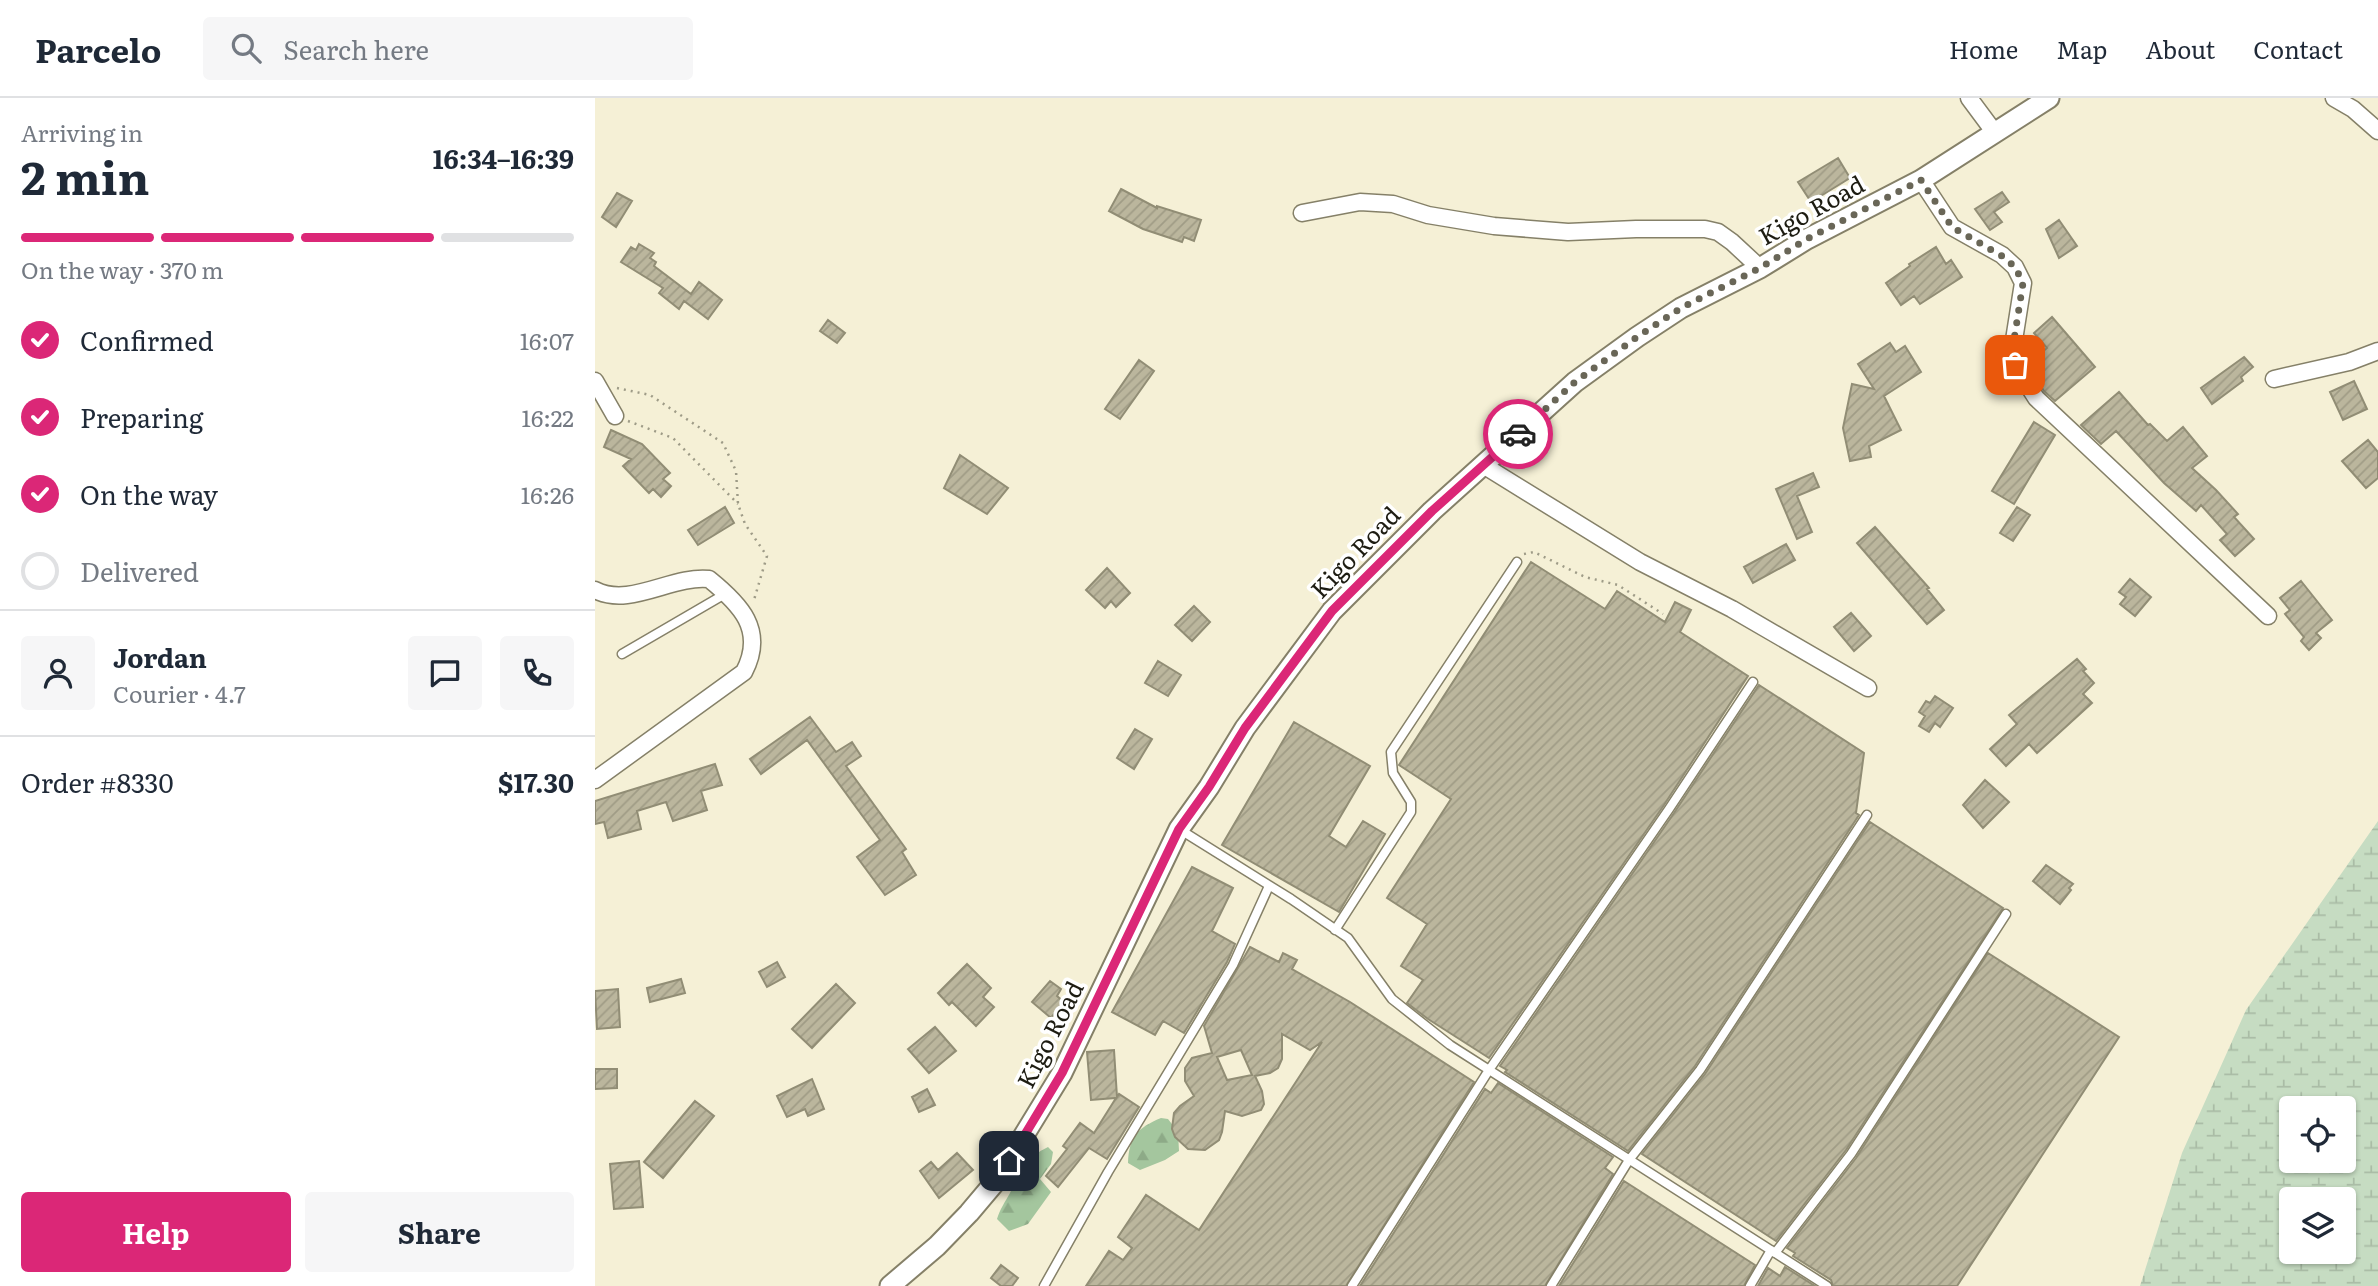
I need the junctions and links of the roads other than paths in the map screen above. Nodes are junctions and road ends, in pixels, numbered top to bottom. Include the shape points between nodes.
1 (1969, 98) edge
2 (2049, 98) edge
3 (2334, 98) edge
4 (2378, 131) edge
5 (1995, 133) junction
6 (1921, 180) junction
7 (1302, 213) dead end
8 (1760, 268) junction
9 (2378, 351) edge
10 (2274, 379) dead end
11 (596, 382) edge
12 (615, 416) road end
13 (1483, 465) junction
14 (1517, 562) road end
15 (595, 590) edge
16 (727, 593) junction
17 (2268, 616) dead end
18 (622, 654) dead end
19 (1753, 682) dead end
20 (1868, 688) dead end
21 (595, 780) edge
22 (1867, 815) dead end
23 (1179, 829) junction
24 (1269, 886) junction
25 (2006, 914) dead end
26 (1335, 930) junction
27 (1489, 1070) junction
28 (1629, 1160) junction
29 (1773, 1252) junction
30 (890, 1286) edge
31 (1044, 1286) edge
32 (1352, 1286) edge
33 (1551, 1286) edge
34 (1750, 1286) edge
35 (1827, 1286) edge

1 - 5 street
2 - 5 street, Kigo Road
3 - 4 street
5 - 6 street, Kigo Road
6 - 8 street, Kigo Road
6 - 17 street via 1952,227 2015,267 2023,283 2015,365 2036,398
7 - 8 street via 1360,202 1393,204 1494,226 1568,232 1705,229 1733,242
8 - 13 street, Kigo Road via 1681,308 1637,337 1575,382
9 - 10 street
11 - 12 street
13 - 20 street via 1640,562 1732,608
13 - 23 street, Kigo Road via 1332,611 1245,728
14 - 26 lane via 1391,752 1393,772 1411,802 1411,812
15 - 16 street via 619,596 700,578
16 - 18 lane
16 - 21 street via 749,620 752,648 744,672
19 - 27 lane
22 - 28 lane via 1700,1070
23 - 24 lane
23 - 30 street, Kigo Road via 1062,1073 996,1181 969,1213
24 - 26 lane
24 - 31 lane via 1233,965
25 - 29 lane via 1851,1154
26 - 27 lane via 1348,938 1392,999
27 - 28 lane
27 - 32 lane
28 - 29 lane
28 - 33 lane
29 - 34 lane
29 - 35 lane

